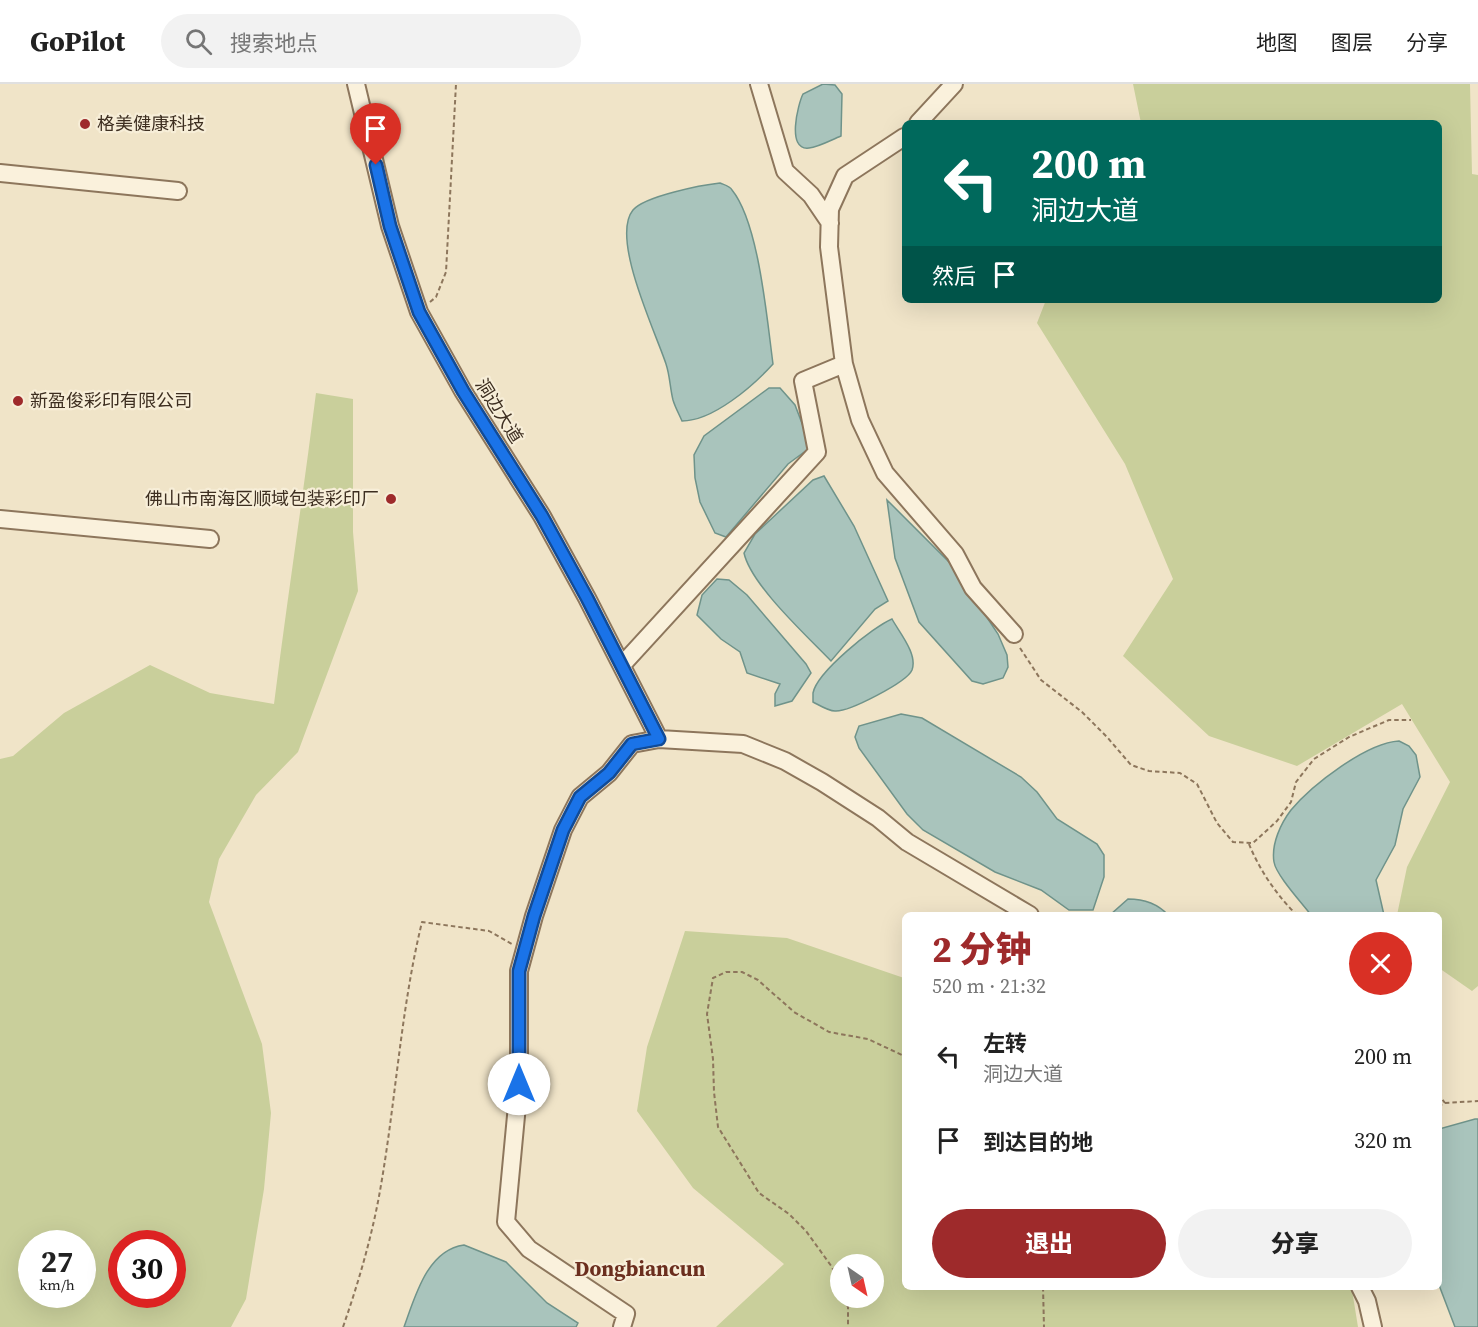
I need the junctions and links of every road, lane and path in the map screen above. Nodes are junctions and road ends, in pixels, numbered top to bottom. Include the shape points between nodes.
1 (356, 84) edge
2 (456, 84) edge
3 (759, 84) edge
4 (954, 84) edge
5 (921, 120) edge
6 (902, 138) edge
7 (0, 173) edge
8 (178, 192) dead end
9 (830, 223) junction
10 (419, 312) junction
11 (844, 364) junction
12 (0, 519) edge
13 (210, 540) dead end
14 (1014, 634) joint
15 (622, 665) junction
16 (1410, 720) dead end
17 (659, 739) junction
18 (1249, 844) junction
19 (1024, 912) edge
20 (1294, 912) edge
21 (525, 949) junction
22 (902, 1055) edge
23 (1442, 1099) edge
24 (1478, 1101) edge
25 (1445, 1103) junction
26 (1442, 1104) edge
27 (830, 1264) edge
28 (1042, 1290) edge
29 (1362, 1290) edge
30 (848, 1308) edge
31 (343, 1327) edge
32 (622, 1327) edge
33 (848, 1327) edge
34 (1044, 1327) edge
35 (1373, 1327) edge

1 - 10 street, 洞边大道 via 390,226
2 - 10 path via 446,272 436,297
3 - 9 street via 785,171 811,195
4 - 5 street
6 - 9 street via 845,176 830,209
7 - 8 street
9 - 11 street via 829,247
10 - 15 street, 洞边大道 via 463,391 542,516
11 - 14 street via 860,420 885,473 955,554 973,588
11 - 15 street via 803,381 817,452
12 - 13 street
14 - 18 path via 1041,680 1082,712 1131,765 1149,771 1180,773 1197,784 1217,823 1233,842
15 - 17 street, 洞边大道
16 - 18 path via 1389,720 1314,759 1296,782 1291,802 1264,834
17 - 19 street via 743,744 785,761 878,818 907,842
17 - 21 street via 632,744 609,773 580,797 563,830
18 - 20 path via 1268,879
21 - 31 path via 489,931 422,922 411,968 381,1186 366,1254
21 - 32 street via 519,971 519,1084 506,1222 529,1249 626,1314
22 - 27 path via 868,1039 829,1032 794,1012 759,980 742,972 726,972 713,978 707,1014 718,1127 759,1193 806,1231
23 - 25 path
24 - 25 path
25 - 26 path
28 - 34 path
29 - 35 street
30 - 33 path

